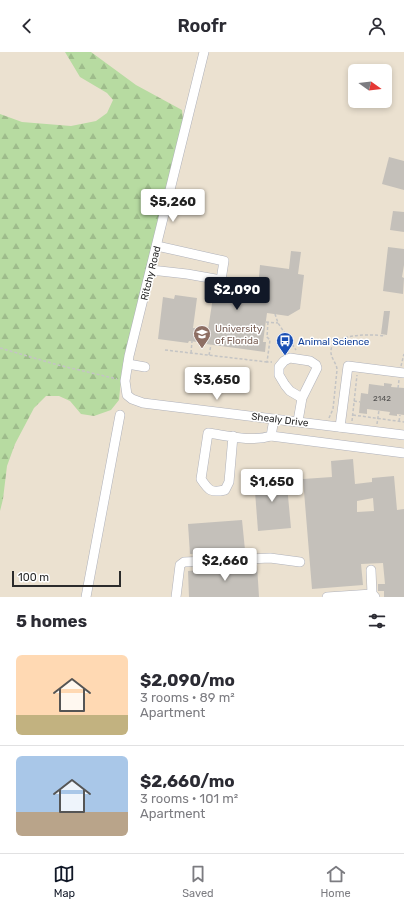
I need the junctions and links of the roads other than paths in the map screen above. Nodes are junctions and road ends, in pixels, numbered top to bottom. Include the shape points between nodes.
1 (204, 52) edge
2 (156, 246) junction
3 (150, 270) junction
4 (128, 364) junction
5 (145, 367) dead end
6 (404, 373) edge
7 (302, 398) junction
8 (132, 399) joint
9 (120, 415) dead end
10 (274, 418) junction
11 (298, 421) junction
12 (340, 427) junction
13 (404, 435) edge
14 (233, 436) junction
15 (271, 436) junction
16 (404, 453) edge
17 (300, 562) dead end
18 (371, 570) dead end
19 (373, 596) edge
20 (86, 597) edge
21 (176, 597) edge
22 (327, 597) edge

1 - 2 street, Ritchy Road
2 - 3 street, Ritchy Road
2 - 3 street via 224,262 221,280
3 - 4 street, Ritchy Road
4 - 5 street
4 - 8 street, Ritchy Road via 125,381 127,395
6 - 12 street via 348,366
7 - 7 street via 317,368 316,365 310,361 288,359 274,372 290,391
7 - 11 street
8 - 10 street, Shealy Drive via 143,403
9 - 20 street
10 - 11 street, Shealy Drive
10 - 15 street
11 - 12 street, Shealy Drive
12 - 13 street, Shealy Drive
14 - 14 street via 208,433 202,479 208,489 216,492 225,490 229,482
14 - 15 street via 253,439
15 - 16 street
17 - 21 street via 270,558 184,562 180,565
18 - 19 street
19 - 22 street

